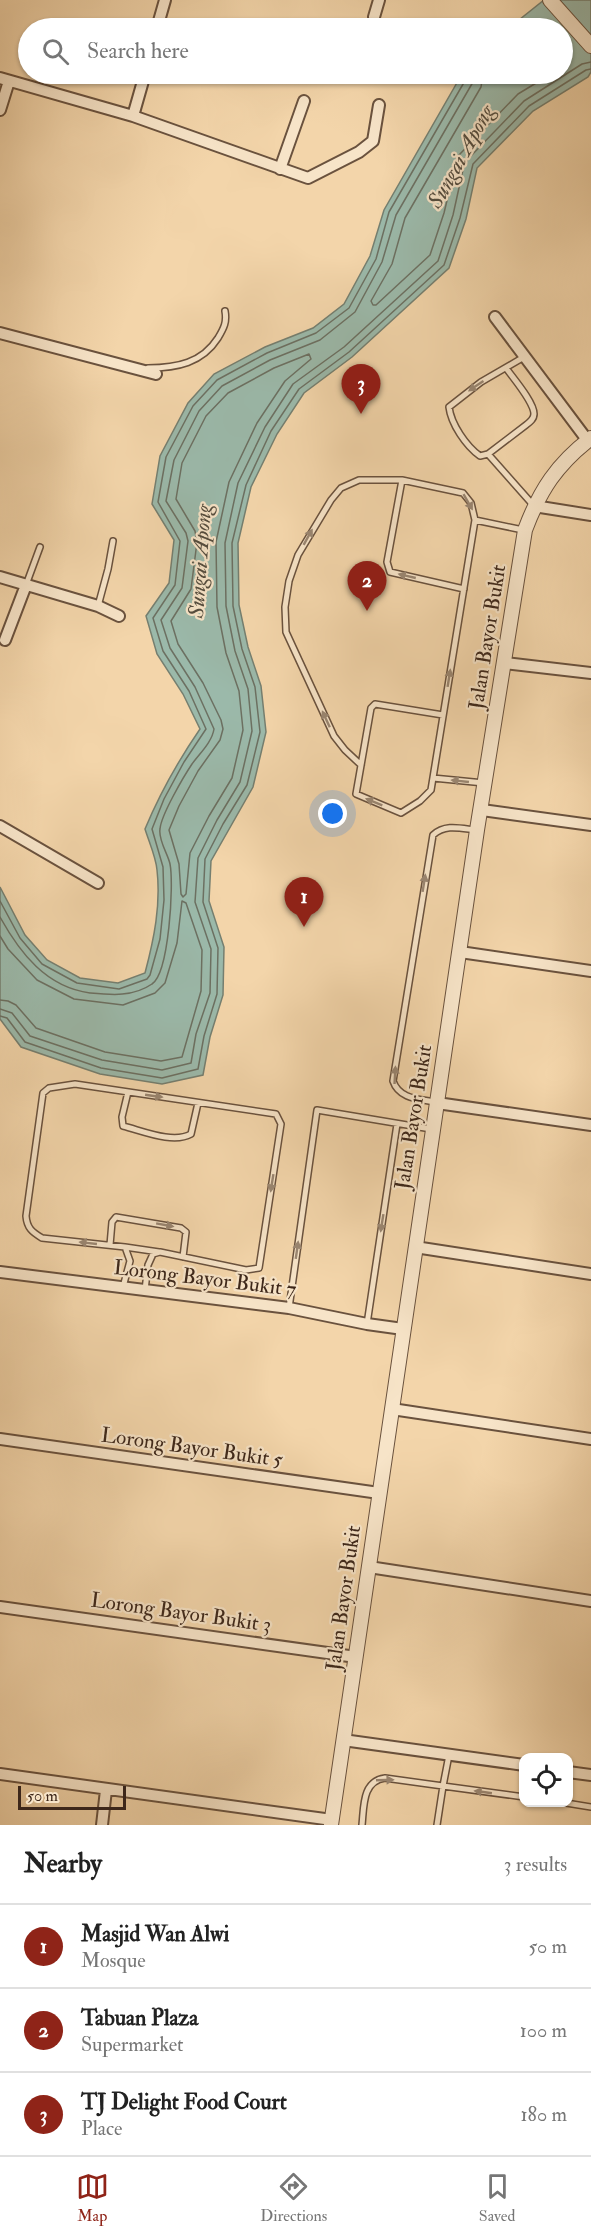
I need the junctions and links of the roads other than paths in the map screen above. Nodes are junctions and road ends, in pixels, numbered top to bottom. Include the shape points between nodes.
1 (165, 0) edge
2 (379, 0) edge
3 (550, 0) edge
4 (374, 17) dead end
5 (160, 18) edge
6 (566, 18) edge
7 (573, 26) edge
8 (591, 46) edge
9 (4, 79) edge
10 (21, 84) edge
11 (142, 84) edge
12 (304, 101) dead end
13 (378, 105) dead end
14 (0, 110) edge
15 (133, 116) junction
16 (280, 169) junction
17 (225, 311) dead end
18 (495, 317) dead end
19 (0, 333) edge
20 (524, 357) junction
21 (506, 368) junction
22 (142, 369) junction
23 (156, 374) dead end
24 (589, 440) edge
25 (488, 454) junction
26 (402, 480) junction
27 (534, 506) junction
28 (591, 515) edge
29 (475, 520) junction
30 (525, 530) junction
31 (113, 541) dead end
32 (40, 548) dead end
33 (0, 577) edge
34 (26, 585) junction
35 (464, 589) junction
36 (98, 606) junction
37 (119, 616) dead end
38 (5, 640) dead end
39 (505, 663) junction
40 (591, 673) edge
41 (443, 715) junction
42 (361, 765) junction
43 (433, 778) junction
44 (486, 784) junction
45 (482, 810) junction
46 (591, 825) edge
47 (0, 826) edge
48 (477, 830) junction
49 (98, 883) dead end
50 (460, 952) junction
51 (591, 971) edge
52 (128, 1092) junction
53 (198, 1102) junction
54 (437, 1103) junction
55 (397, 1124) junction
56 (591, 1125) edge
57 (433, 1129) junction
58 (111, 1245) junction
59 (125, 1247) junction
60 (415, 1248) junction
61 (160, 1252) junction
62 (183, 1257) junction
63 (0, 1272) edge
64 (591, 1274) edge
65 (123, 1287) junction
66 (146, 1290) junction
67 (289, 1308) junction
68 (367, 1324) junction
69 (404, 1329) junction
70 (392, 1409) junction
71 (0, 1439) edge
72 (591, 1439) edge
73 (379, 1493) junction
74 (369, 1567) junction
75 (591, 1601) edge
76 (0, 1607) edge
77 (356, 1657) junction
78 (343, 1740) junction
79 (449, 1755) junction
80 (519, 1764) edge
81 (573, 1773) edge
82 (0, 1774) edge
83 (591, 1775) edge
84 (443, 1786) junction
85 (106, 1790) junction
86 (519, 1796) edge
87 (573, 1805) edge
88 (591, 1807) edge
89 (332, 1822) edge
90 (102, 1825) edge
91 (362, 1825) edge
92 (437, 1825) edge

1 - 5 street
2 - 4 street
3 - 6 street
7 - 8 street
9 - 14 street
10 - 15 street
11 - 15 street
12 - 16 street
13 - 16 street via 373,141 359,152 308,178
15 - 16 street
17 - 22 lane via 221,333 198,358 170,368
18 - 20 street
19 - 22 street
20 - 21 lane
20 - 24 street
21 - 25 lane via 534,414 532,420
21 -> 25 lane via 449,407 460,433 474,452 480,456
22 - 23 street
24 - 27 street, Jalan Bayor Bukit via 550,478
25 - 27 lane
26 -> 29 lane via 463,493 471,503
35 -> 26 lane via 390,572 387,562
42 -> 26 lane via 334,736 286,632 285,608 298,555 341,488 359,480
27 - 28 street
27 - 30 street, Jalan Bayor Bukit
29 - 30 lane
29 - 35 lane
30 - 39 street, Jalan Bayor Bukit
31 - 36 lane
32 - 34 lane
33 - 34 street
34 - 36 street
34 - 38 street
41 -> 35 lane
36 - 37 street
39 - 40 street
39 - 44 street, Jalan Bayor Bukit
41 - 42 lane via 375,704 371,708
41 - 43 lane
43 -> 42 lane via 431,790 401,813 356,794
44 -> 43 lane
44 - 45 street, Jalan Bayor Bukit
45 - 46 street
45 - 48 street, Jalan Bayor Bukit
47 - 49 street
48 - 50 street, Jalan Bayor Bukit
54 -> 48 lane via 401,1094 393,1081 433,835 449,827
50 - 51 street
50 - 54 street, Jalan Bayor Bukit
52 -> 53 lane
52 - 53 lane via 123,1126 172,1138 191,1134
58 -> 52 lane via 42,1238 32,1232 26,1216 44,1093 49,1088 75,1084
53 -> 62 lane via 276,1114 281,1124 259,1268 246,1270
54 - 56 street
54 - 57 street, Jalan Bayor Bukit
55 - 57 lane
67 -> 55 lane via 316,1110
55 -> 68 lane
57 - 60 street, Jalan Bayor Bukit
58 - 59 lane
58 -> 62 lane via 116,1216 182,1228 186,1232
59 - 61 lane
59 - 65 lane via 130,1261
60 - 64 street
60 - 69 street, Jalan Bayor Bukit
61 - 62 lane
61 - 66 lane via 153,1254 148,1265
63 - 65 street, Lorong Bayor Bukit 7
65 - 66 street, Lorong Bayor Bukit 7
66 - 67 street, Lorong Bayor Bukit 7
67 - 68 street, Lorong Bayor Bukit 7
68 - 69 street, Lorong Bayor Bukit 7
69 - 70 street, Jalan Bayor Bukit
70 - 72 street
70 - 73 street, Jalan Bayor Bukit
71 - 73 street, Lorong Bayor Bukit 5
73 - 74 street, Jalan Bayor Bukit
74 - 75 street
74 - 77 street, Jalan Bayor Bukit
76 - 77 street, Lorong Bayor Bukit 3
77 - 78 street, Jalan Bayor Bukit
78 - 79 street
78 - 89 street, Jalan Bayor Bukit
79 - 80 street
79 - 84 lane
81 - 83 street
82 - 85 street
86 -> 84 lane
91 -> 84 lane via 367,1790 377,1779
84 - 92 lane
85 - 89 street
85 - 90 street
87 - 88 lane

